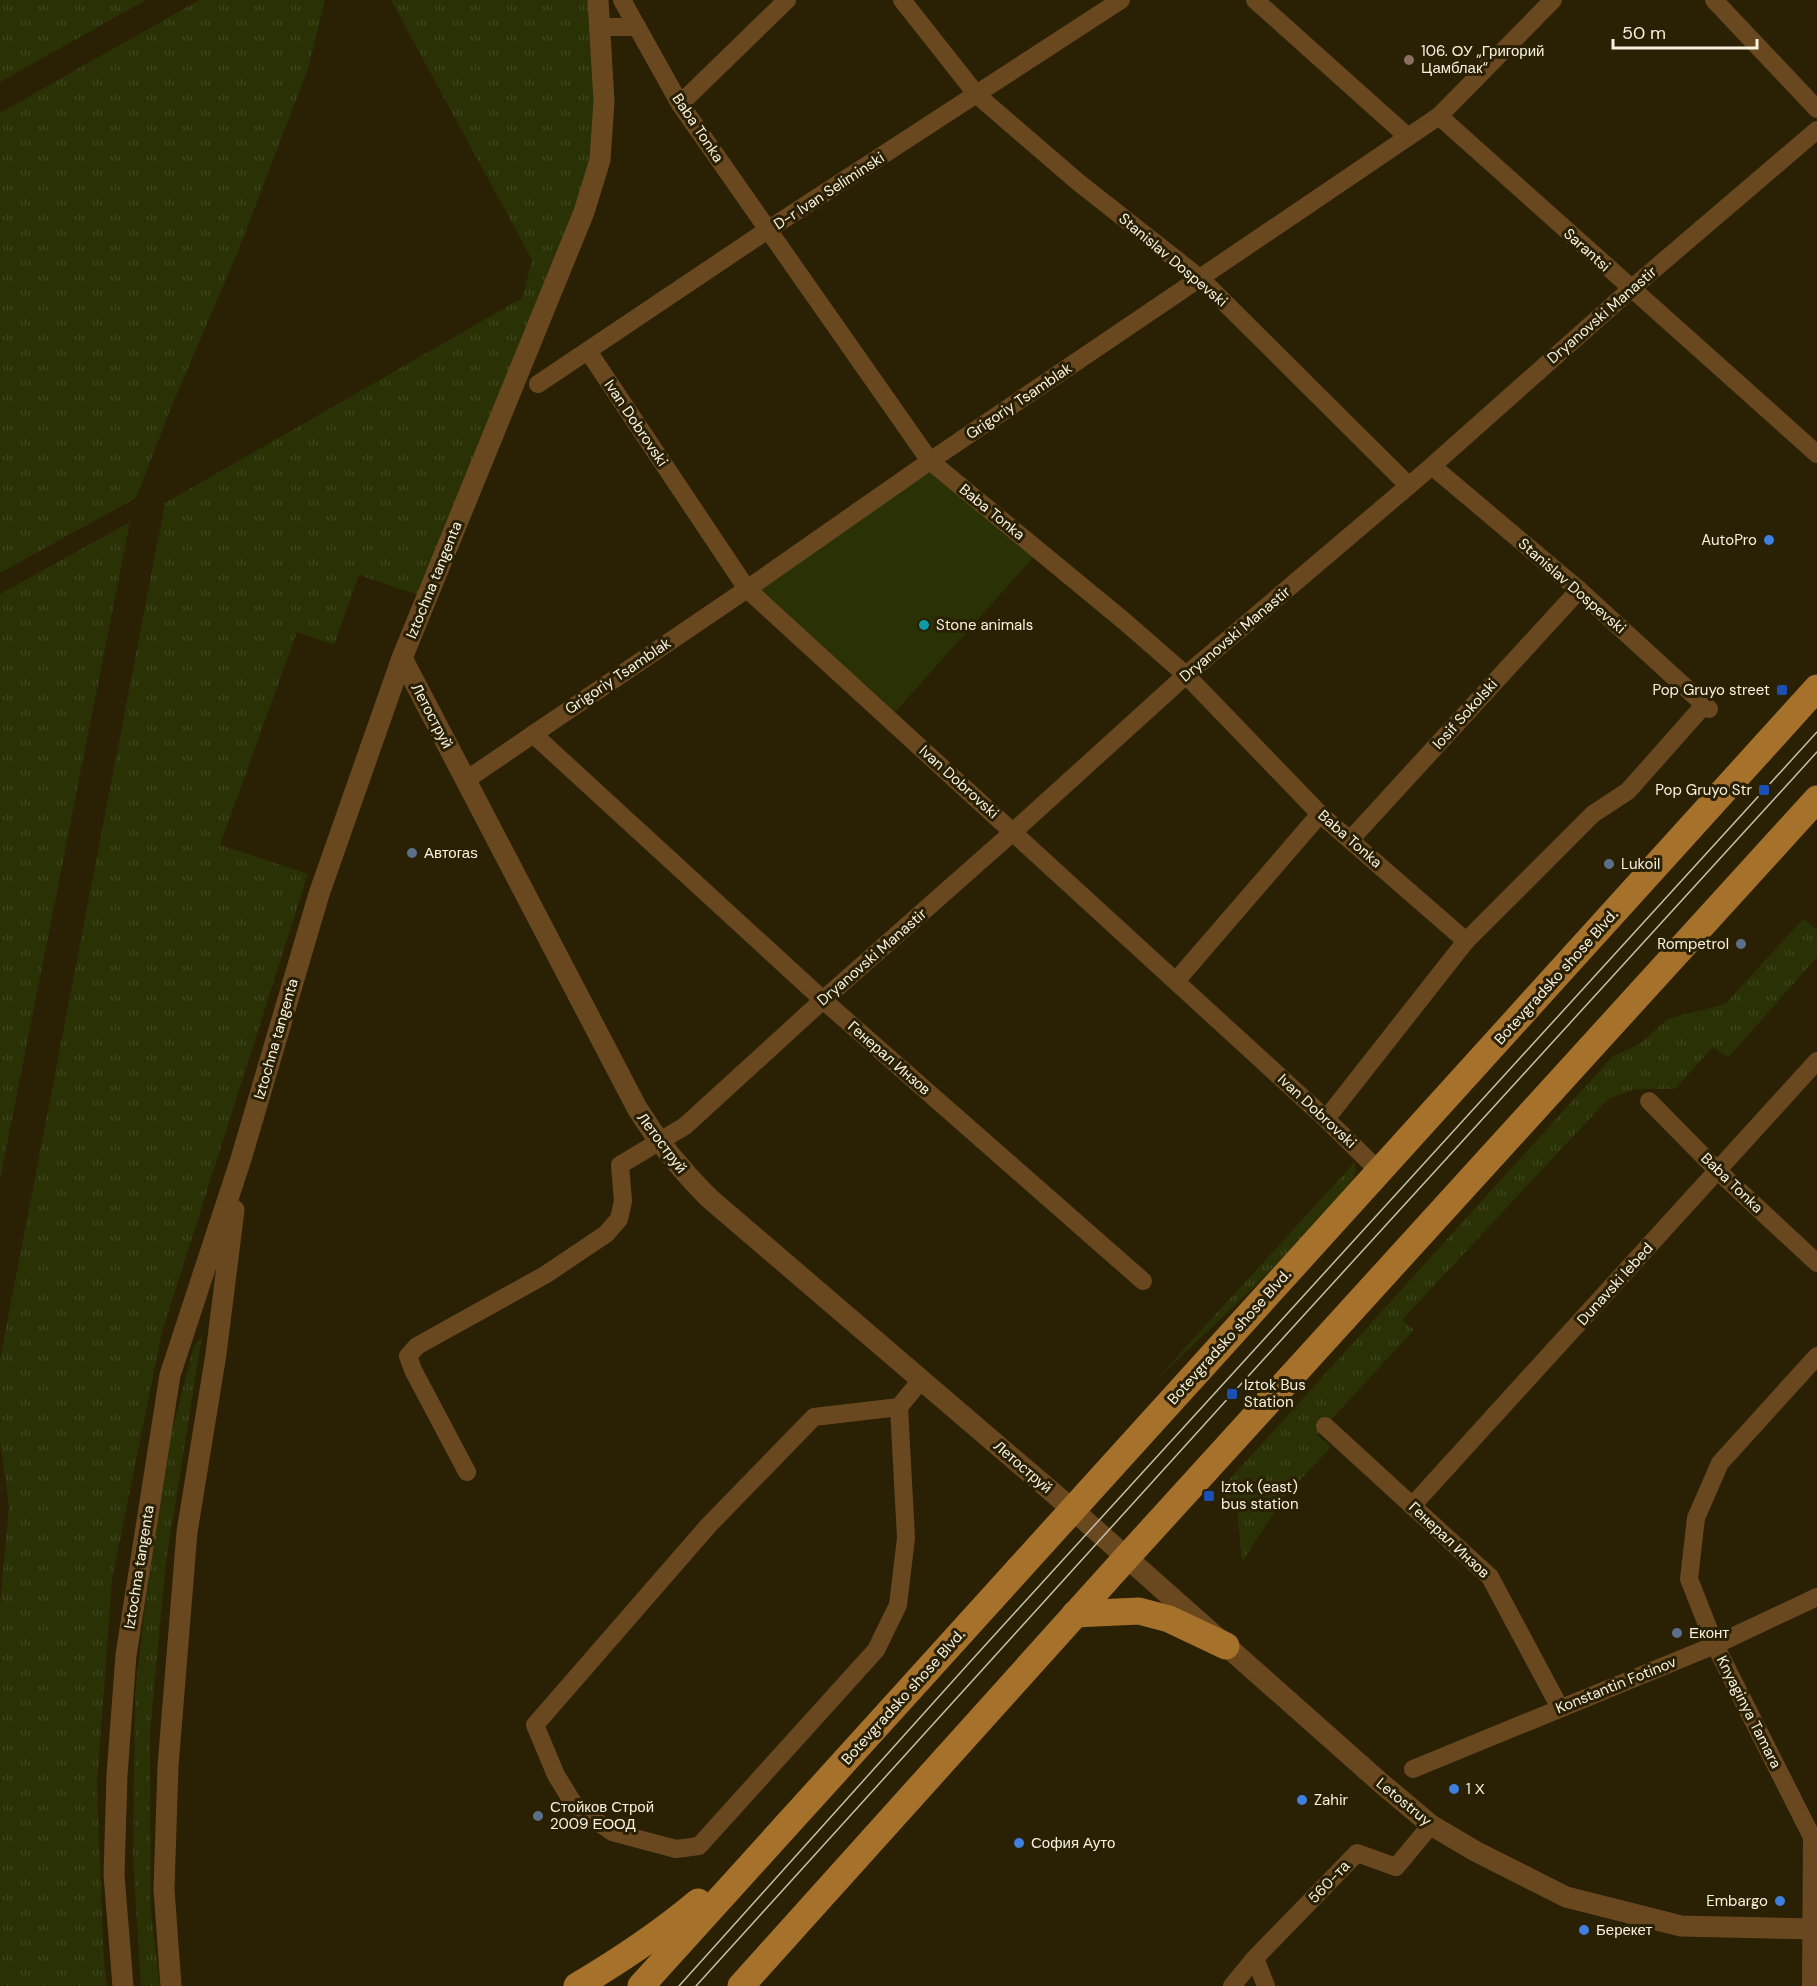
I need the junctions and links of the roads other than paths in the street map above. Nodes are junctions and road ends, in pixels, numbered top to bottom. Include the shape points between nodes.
1 (598, 0) edge
2 (622, 0) edge
3 (787, 0) edge
4 (902, 0) edge
5 (1121, 0) edge
6 (1255, 0) edge
7 (1553, 0) edge
8 (1714, 0) edge
9 (601, 27) junction
10 (637, 27) junction
11 (978, 95) junction
12 (680, 104) junction
13 (1817, 110) edge
14 (1439, 116) junction
15 (1817, 130) edge
16 (1408, 137) junction
17 (769, 229) junction
18 (1201, 279) junction
19 (1631, 289) junction
20 (588, 351) junction
21 (538, 384) dead end
22 (1817, 454) edge
23 (930, 461) junction
24 (1432, 466) junction
25 (1409, 486) junction
26 (747, 589) junction
27 (1579, 590) junction
28 (402, 658) junction
29 (1186, 675) junction
30 (1817, 688) edge
31 (533, 734) junction
32 (466, 780) junction
33 (1817, 799) edge
34 (1320, 814) junction
35 (1013, 832) junction
36 (1351, 839) junction
37 (1466, 941) junction
38 (1176, 981) junction
39 (823, 1000) junction
40 (1817, 1061) edge
41 (1649, 1101) dead end
42 (1326, 1119) junction
43 (659, 1143) junction
44 (240, 1159) junction
45 (1718, 1171) junction
46 (1379, 1172) junction
47 (1817, 1263) edge
48 (1143, 1281) dead end
49 (1817, 1356) edge
50 (921, 1380) junction
51 (899, 1407) junction
52 (1325, 1426) dead end
53 (467, 1472) dead end
54 (1412, 1506) junction
55 (1072, 1509) junction
56 (1126, 1557) junction
57 (1817, 1597) edge
58 (1075, 1614) junction
59 (1715, 1645) junction
60 (1226, 1646) junction
61 (1560, 1708) junction
62 (1413, 1769) dead end
63 (1431, 1825) junction
64 (1814, 1835) edge
65 (777, 1836) junction
66 (797, 1923) junction
67 (1814, 1929) edge
68 (1255, 1958) junction
69 (123, 1986) edge
70 (171, 1986) edge
71 (577, 1986) edge
72 (641, 1986) edge
73 (741, 1986) edge
74 (766, 1986) edge
75 (1232, 1986) edge
76 (1266, 1986) edge
77 (1811, 1986) edge

1 - 9 street, Iztochna tangenta
2 - 10 street
3 - 12 street
4 - 11 street, Stanislav Dospevski
5 - 11 street, D-r Ivan Seliminski
6 - 16 street
7 - 14 street, Grigoriy Tsamblak
8 - 13 street
9 - 10 street
9 - 28 street, Iztochna tangenta via 604,101 600,160 584,212
10 - 12 street, Baba Tonka
11 - 17 street, D-r Ivan Seliminski
11 - 18 street, Stanislav Dospevski via 1078,182
12 - 17 street, Baba Tonka
14 - 16 street, Grigoriy Tsamblak
14 - 19 street, Sarantsi
15 - 19 street, Dryanovski Manastir
16 - 18 street, Grigoriy Tsamblak
17 - 20 street, D-r Ivan Seliminski
17 - 23 street, Baba Tonka
18 - 23 street, Grigoriy Tsamblak
18 - 25 street, Stanislav Dospevski
19 - 22 street, Sarantsi
19 - 24 street, Dryanovski Manastir
20 - 21 street, D-r Ivan Seliminski
20 - 26 street, Ivan Dobrovski
23 - 26 street, Grigoriy Tsamblak
23 - 29 street, Baba Tonka
24 - 25 street, Dryanovski Manastir
24 - 27 street, Stanislav Dospevski
25 - 29 street, Dryanovski Manastir
26 - 31 street, Grigoriy Tsamblak
26 - 35 street, Ivan Dobrovski
27 - 36 street, Iosif Sokolski
27 - 37 street, Stanislav Dospevski via 1704,710 1628,791 1593,814
28 - 32 street, Летоструй
28 - 44 street, Iztochna tangenta via 319,894
29 - 34 street, Baba Tonka
29 - 35 street, Dryanovski Manastir
30 - 46 main road, Botevgradsko shose Blvd.
31 - 32 street, Grigoriy Tsamblak
31 - 39 street, Генерал Инзов
32 - 43 street, Летоструй
33 - 56 main road
34 - 36 street, Baba Tonka
34 - 38 street
35 - 38 street, Ivan Dobrovski
35 - 39 street, Dryanovski Manastir
36 - 37 street, Baba Tonka
37 - 42 street
38 - 42 street, Ivan Dobrovski
39 - 43 street, Dryanovski Manastir via 685,1126
39 - 48 street, Генерал Инзов
40 - 45 street, Dunavski lebed
41 - 45 street, Baba Tonka
42 - 46 street, Ivan Dobrovski
43 - 50 street, Летоструй via 709,1198
43 - 53 street, Dryanovski Manastir via 620,1165 623,1201 619,1220 606,1234 545,1275 417,1346 408,1356
44 - 69 street, Iztochna tangenta via 170,1375 126,1655 114,1875
44 - 70 street, Iztochna tangenta via 216,1354 187,1532 168,1766 164,1889
45 - 47 street, Baba Tonka
45 - 54 street, Dunavski lebed
46 - 55 main road, Botevgradsko shose Blvd.
49 - 59 street, Knyaginya Tamara via 1720,1463 1696,1518 1689,1578
50 - 51 street
50 - 55 street, Летоструй
51 - 51 street via 906,1538 898,1605 876,1650 699,1846 676,1848 612,1832 575,1806 556,1775 535,1725 708,1526 814,1417
52 - 54 street, Генерал Инзов
54 - 61 street, Генерал Инзов via 1490,1577
55 - 56 street, Letostruy
55 - 65 main road, Botevgradsko shose Blvd.
56 - 58 main road
56 - 60 street, Letostruy
57 - 59 street, Konstantin Fotinov
58 - 60 main road via 1139,1611 1169,1619
58 - 66 main road
59 - 61 street, Konstantin Fotinov
59 - 64 street, Knyaginya Tamara
60 - 63 street, Letostruy
61 - 62 street, Konstantin Fotinov
63 - 67 street, Letostruy via 1566,1897 1681,1926
63 - 68 street, 560-та via 1396,1867 1357,1853
64 - 67 street, Knyaginya Tamara
65 - 71 main road via 667,1928
65 - 72 main road, Botevgradsko shose Blvd.
66 - 73 main road
66 - 74 main road
67 - 77 street
68 - 75 street
68 - 76 street

